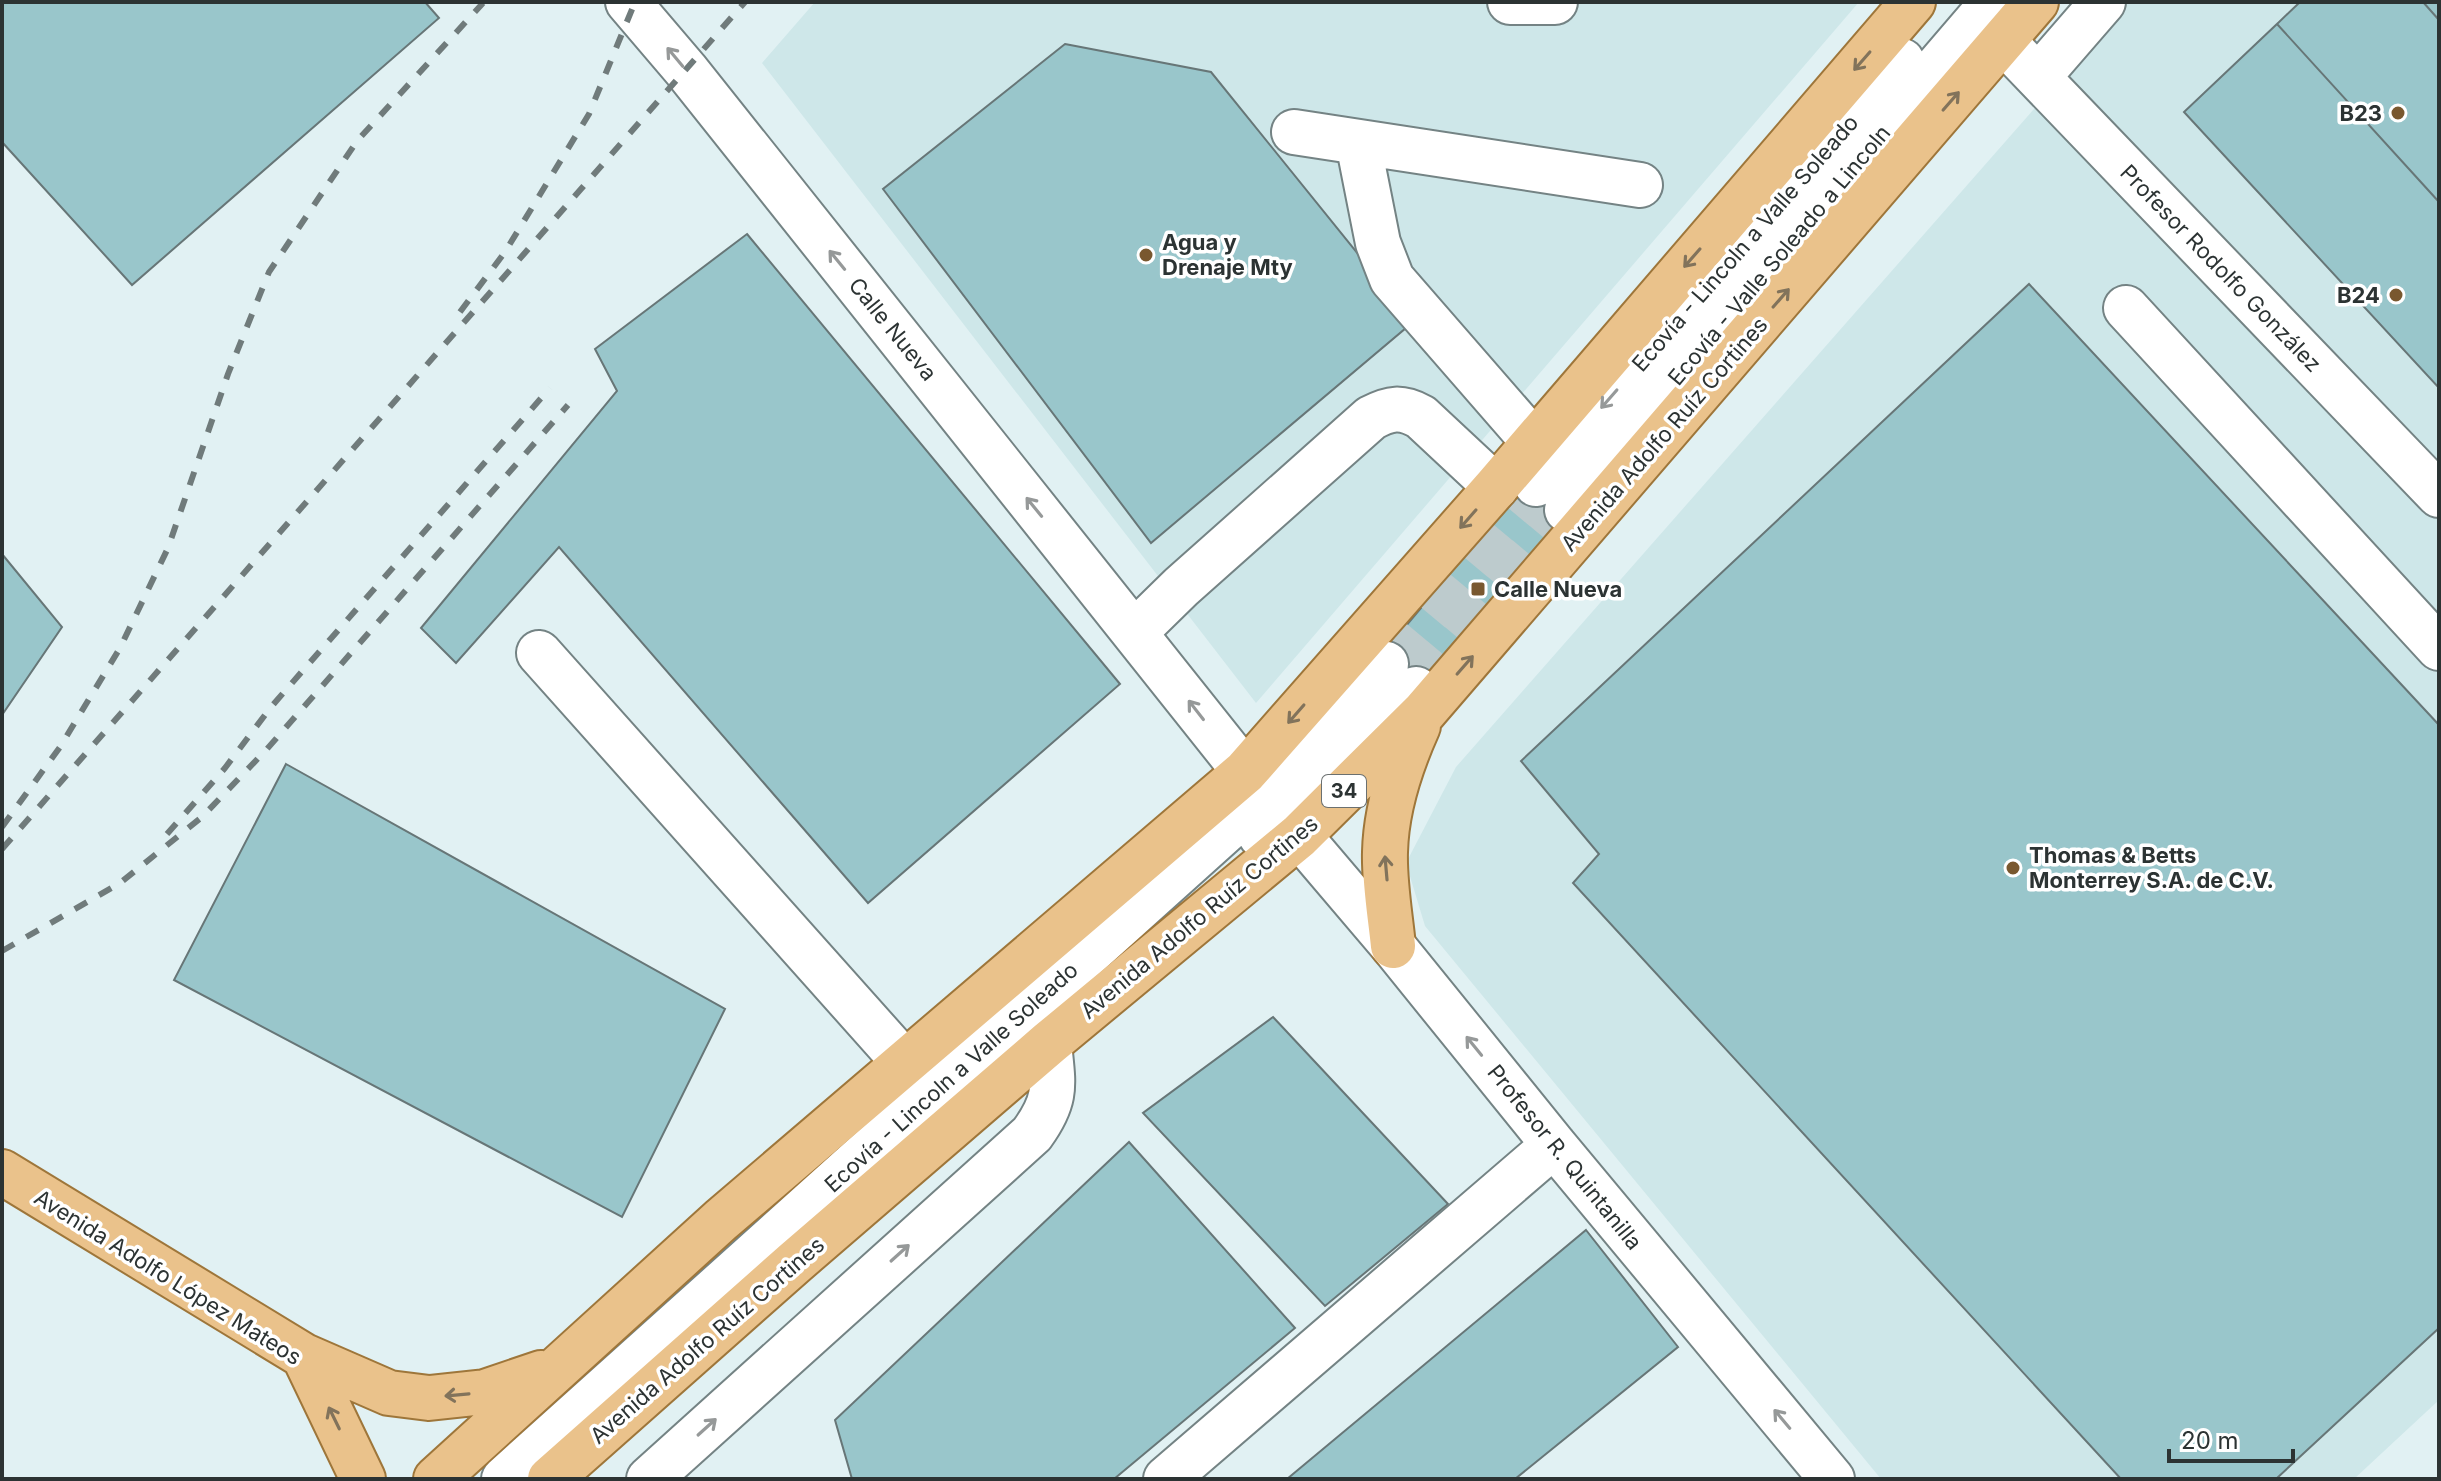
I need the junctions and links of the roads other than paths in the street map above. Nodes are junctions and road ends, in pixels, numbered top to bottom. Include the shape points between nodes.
1 (628, 2) edge
2 (1510, 2) edge
3 (1553, 2) edge
4 (1913, 2) edge
5 (1954, 2) edge
6 (2036, 2) edge
7 (2103, 2) edge
8 (1998, 21) edge
9 (2038, 77) junction
10 (1294, 132) dead end
11 (1358, 142) junction
12 (1640, 185) dead end
13 (2126, 308) dead end
14 (1533, 441) junction
15 (1533, 493) junction
16 (2439, 495) edge
17 (1135, 632) junction
18 (2439, 648) edge
19 (539, 653) dead end
20 (1408, 688) junction
21 (1273, 805) junction
22 (1393, 946) junction
23 (1049, 1043) junction
24 (905, 1063) junction
25 (1554, 1145) junction
26 (2, 1172) edge
27 (304, 1356) junction
28 (558, 1367) junction
29 (363, 1479) edge
30 (436, 1479) edge
31 (504, 1479) edge
32 (523, 1479) edge
33 (550, 1479) edge
34 (649, 1479) edge
35 (1166, 1479) edge
36 (1832, 1479) edge

17 -> 1 street, Calle Nueva
2 - 3 street
4 -> 14 main road, Avenida Adolfo Ruíz Cortines / 34
5 -> 15 street, Ecovía - Lincoln a Valle Soleado
6 - 8 main road, Avenida Adolfo Ruíz Cortines / 34
7 - 9 street
8 - 9 street, Profesor Rodolfo González
8 - 15 street, Ecovía - Valle Soleado a Lincoln via 1740,297
20 -> 8 main road, Avenida Adolfo Ruíz Cortines / 34
9 - 16 street, Profesor Rodolfo González
10 - 11 street
11 - 12 street
11 - 14 street via 1378,243 1392,279
13 - 18 street
14 - 15 main road, Avenida Adolfo Ruíz Cortines / 34
15 - 17 street via 1421,417 1391,407 1371,418
15 -> 21 main road, Avenida Adolfo Ruíz Cortines / 34
21 -> 17 street, Calle Nueva
19 - 24 street
20 - 21 main road, Avenida Adolfo Ruíz Cortines / 34
20 - 21 street, Ecovía - Lincoln a Valle Soleado
22 -> 20 main road via 1385,853 1402,762
21 - 22 street, Profesor R. Quintanilla
21 - 23 main road, Avenida Adolfo Ruíz Cortines / 34
21 - 24 main road, Avenida Adolfo Ruíz Cortines / 34
21 - 31 street, Ecovía - Lincoln a Valle Soleado
21 - 32 street via 1237,855
25 -> 22 street, Profesor R. Quintanilla
23 - 33 main road, Avenida Adolfo Ruíz Cortines / 34
34 -> 23 street via 1032,1134 1047,1114 1054,1087
24 - 28 main road, Avenida Adolfo Ruíz Cortines / 34
25 - 35 street
36 -> 25 street, Profesor R. Quintanilla
26 - 27 main road, Avenida Adolfo López Mateos
28 -> 27 main road via 485,1392 429,1398 389,1393
29 -> 27 main road, Avenida Adolfo López Mateos
28 - 30 main road, Avenida Adolfo Ruíz Cortines / 34

